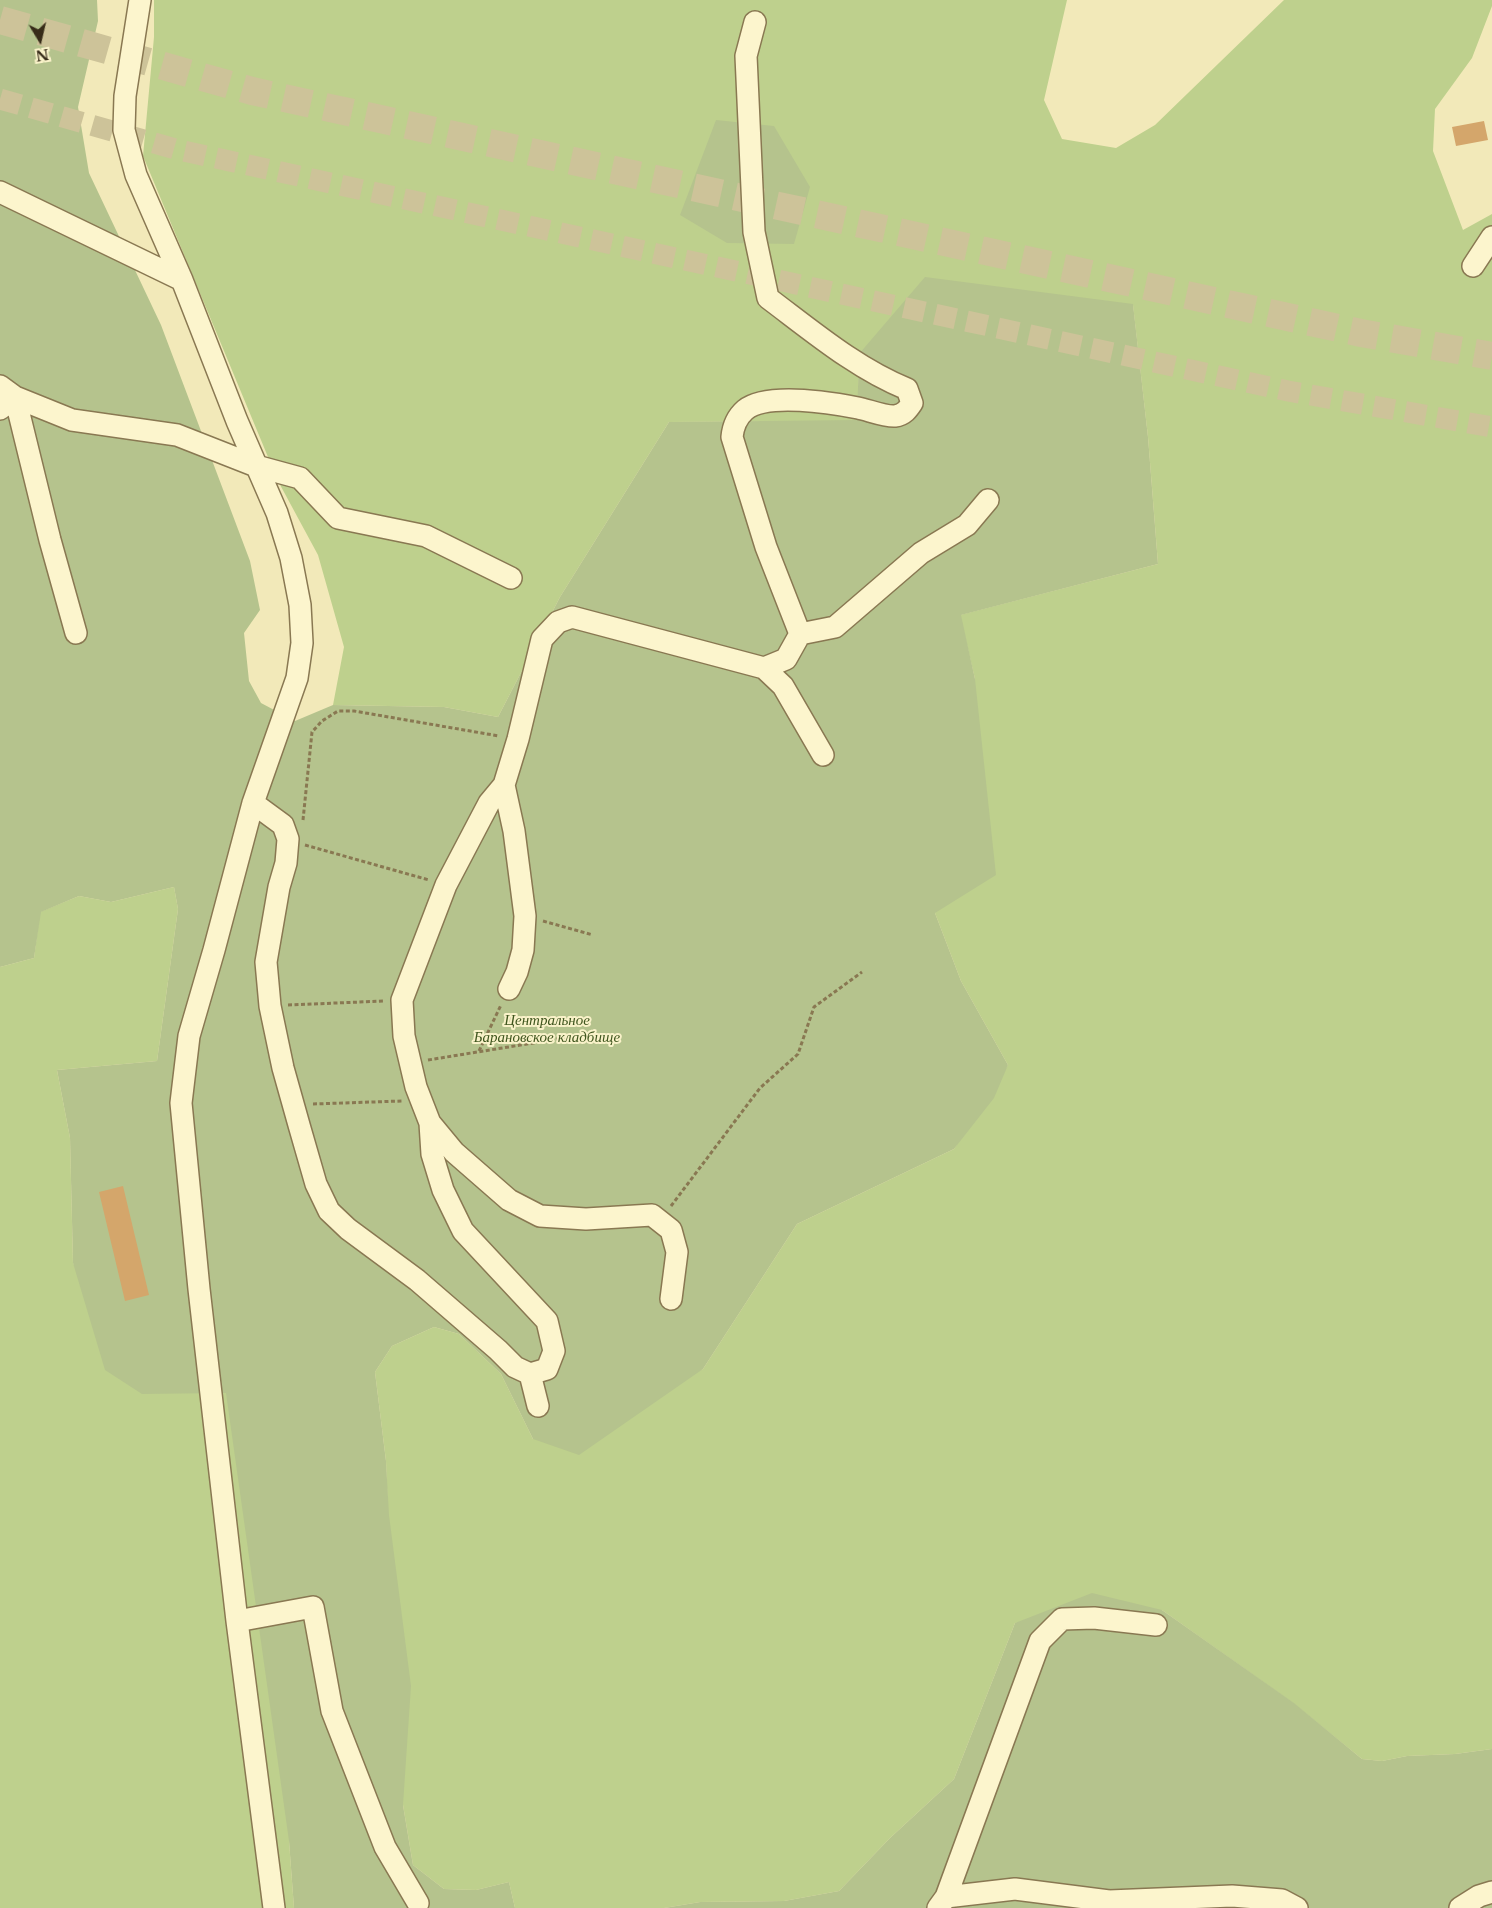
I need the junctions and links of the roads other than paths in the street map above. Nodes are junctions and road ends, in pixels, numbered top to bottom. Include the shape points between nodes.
1 (140, 0) edge
2 (754, 22) dead end
3 (0, 192) edge
4 (1492, 237) edge
5 (1473, 266) dead end
6 (182, 280) junction
7 (5, 397) edge
8 (256, 466) junction
9 (988, 500) dead end
10 (511, 578) dead end
11 (76, 632) dead end
12 (800, 634) junction
13 (764, 668) junction
14 (823, 755) dead end
15 (504, 785) junction
16 (253, 803) junction
17 (509, 989) road end
18 (430, 1123) junction
19 (671, 1299) dead end
20 (530, 1374) junction
21 (538, 1406) dead end
22 (237, 1620) junction
23 (1156, 1626) dead end
24 (1492, 1892) edge
25 (418, 1902) dead end
26 (942, 1902) edge
27 (274, 1908) edge
28 (1297, 1908) edge
29 (1460, 1908) edge

1 - 6 street via 125,96 124,130 136,175
2 - 12 street via 746,56 754,222 768,298 883,379 907,389 912,402 907,411 895,416 795,399 771,402 745,410 733,426 732,437 766,547
3 - 6 street
4 - 5 street
6 - 8 street
7 - 8 street via 72,420 177,435
7 - 11 street
8 - 10 street via 300,478 338,518 426,536
8 - 16 street via 277,513 291,558 300,605 302,643 297,678
9 - 12 street via 967,525 921,554 835,627
12 - 13 street via 786,659
13 - 14 street via 783,686
13 - 15 street via 572,617 558,622 542,639
15 - 17 street via 514,831 525,916 523,950
15 - 18 street via 489,803 446,885 402,1000 404,1036 420,1100
16 - 20 street via 295,832 279,887 266,962 270,1006 283,1068 316,1184 329,1211 417,1280 515,1367
16 - 22 street via 189,1036 181,1103
18 - 19 street via 454,1152 509,1200 540,1216 586,1219 652,1215 671,1230 677,1252
18 - 20 street via 432,1154 443,1190 463,1231 547,1321 554,1351 547,1369
20 - 21 street
22 - 25 street via 313,1607 332,1711 384,1847
22 - 27 street
23 - 26 street via 1094,1618 1062,1620 1040,1641
24 - 29 street
26 - 28 street via 1015,1889 1109,1901 1242,1897 1282,1900

